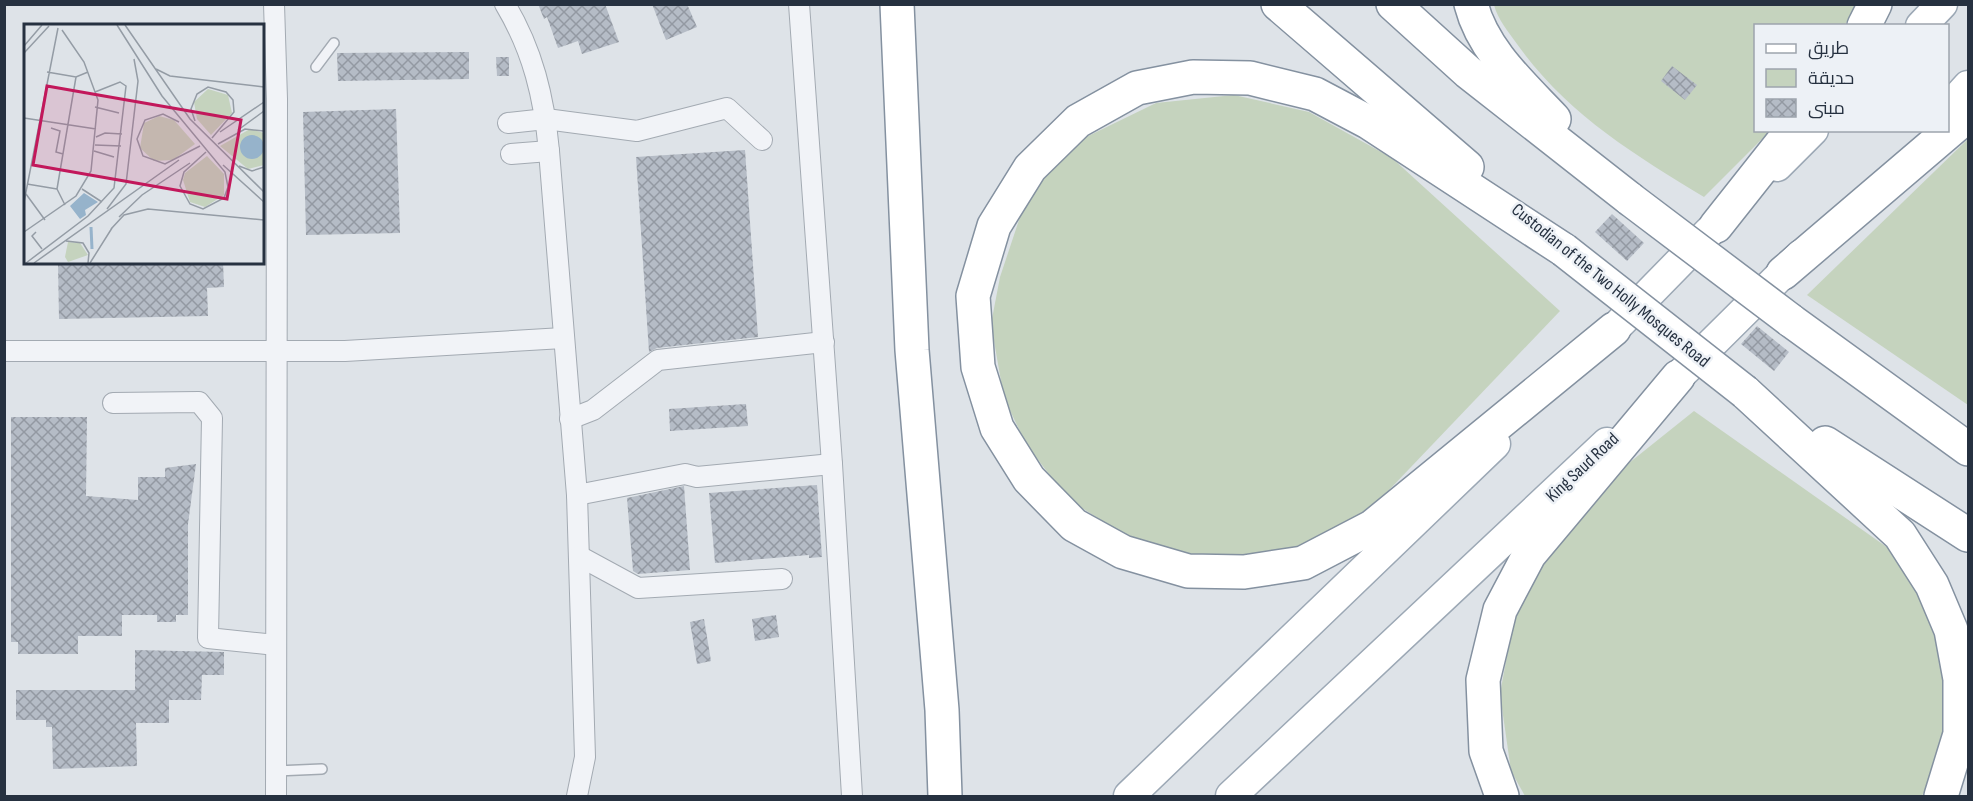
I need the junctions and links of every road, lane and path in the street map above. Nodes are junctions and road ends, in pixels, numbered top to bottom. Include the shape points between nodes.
1 (274, 4) edge
2 (505, 4) edge
3 (799, 4) edge
4 (897, 4) edge
5 (1278, 4) edge
6 (1393, 4) edge
7 (1471, 4) edge
8 (1875, 4) edge
9 (1942, 4) edge
10 (1865, 24) edge
11 (1923, 24) edge
12 (333, 43) dead end
13 (316, 67) dead end
14 (1968, 86) edge
15 (1949, 106) edge
16 (1968, 116) edge
17 (546, 119) junction
18 (508, 123) dead end
19 (1790, 132) edge
20 (1811, 132) edge
21 (1923, 132) edge
22 (762, 140) dead end
23 (549, 151) junction
24 (511, 154) dead end
25 (1630, 199) junction
26 (1716, 226) junction
27 (1564, 250) junction
28 (1783, 273) junction
29 (1790, 320) junction
30 (1614, 329) junction
31 (563, 338) junction
32 (824, 342) junction
33 (4, 351) edge
34 (277, 351) junction
35 (1678, 377) junction
36 (1745, 392) junction
37 (113, 403) dead end
38 (570, 419) junction
39 (1968, 423) edge
40 (1968, 449) edge
41 (832, 464) junction
42 (576, 495) junction
43 (1968, 535) edge
44 (579, 556) junction
45 (782, 579) dead end
46 (276, 645) junction
47 (322, 769) dead end
48 (276, 771) junction
49 (276, 796) edge
50 (577, 796) edge
51 (852, 796) edge
52 (945, 796) edge
53 (1129, 796) edge
54 (1231, 796) edge
55 (1502, 796) edge
56 (1941, 796) edge

1 - 34 street
2 - 17 street via 526,45
3 - 32 street
4 - 52 highway via 912,350 942,710
5 - 27 highway, Custodian of the Two Holly Mosques Road
6 - 25 highway via 1468,72
7 - 25 highway via 1496,57
8 - 10 highway
9 - 11 main road
12 - 13 lane
14 - 15 main road
16 - 28 highway
17 - 18 street
17 - 22 street via 637,131 727,108
17 - 23 street
19 - 26 highway
20 - 26 main road
21 - 28 main road, King Saud Road
23 - 24 street
23 - 31 street
25 - 29 highway, bridge
26 - 30 main road
27 - 30 highway via 1368,123 1316,94 1250,78 1193,77 1137,88 1078,121 1030,168 994,226 973,296 978,367 997,429 1029,479 1074,525 1123,552 1188,571 1244,572 1303,563 1372,527
27 - 36 highway, Custodian of the Two Holly Mosques Road, bridge
28 - 35 main road, King Saud Road
29 - 39 highway
29 - 40 highway
30 - 53 main road
31 - 34 street via 345,351
31 - 38 street
32 - 38 street via 658,360 593,410
32 - 41 street
33 - 34 street
34 - 46 street
35 - 54 main road, King Saud Road
35 - 55 highway via 1529,555 1500,610 1483,680 1486,751
36 - 43 highway, Custodian of the Two Holly Mosques Road
36 - 56 highway via 1900,535 1932,585 1951,630 1960,678 1960,734
37 - 46 street via 199,402 212,418 208,638
38 - 42 street
41 - 42 street via 697,477 685,474
41 - 51 street
42 - 44 street
44 - 45 street via 638,588
44 - 50 street via 585,757
46 - 48 street
47 - 48 lane
48 - 49 street

